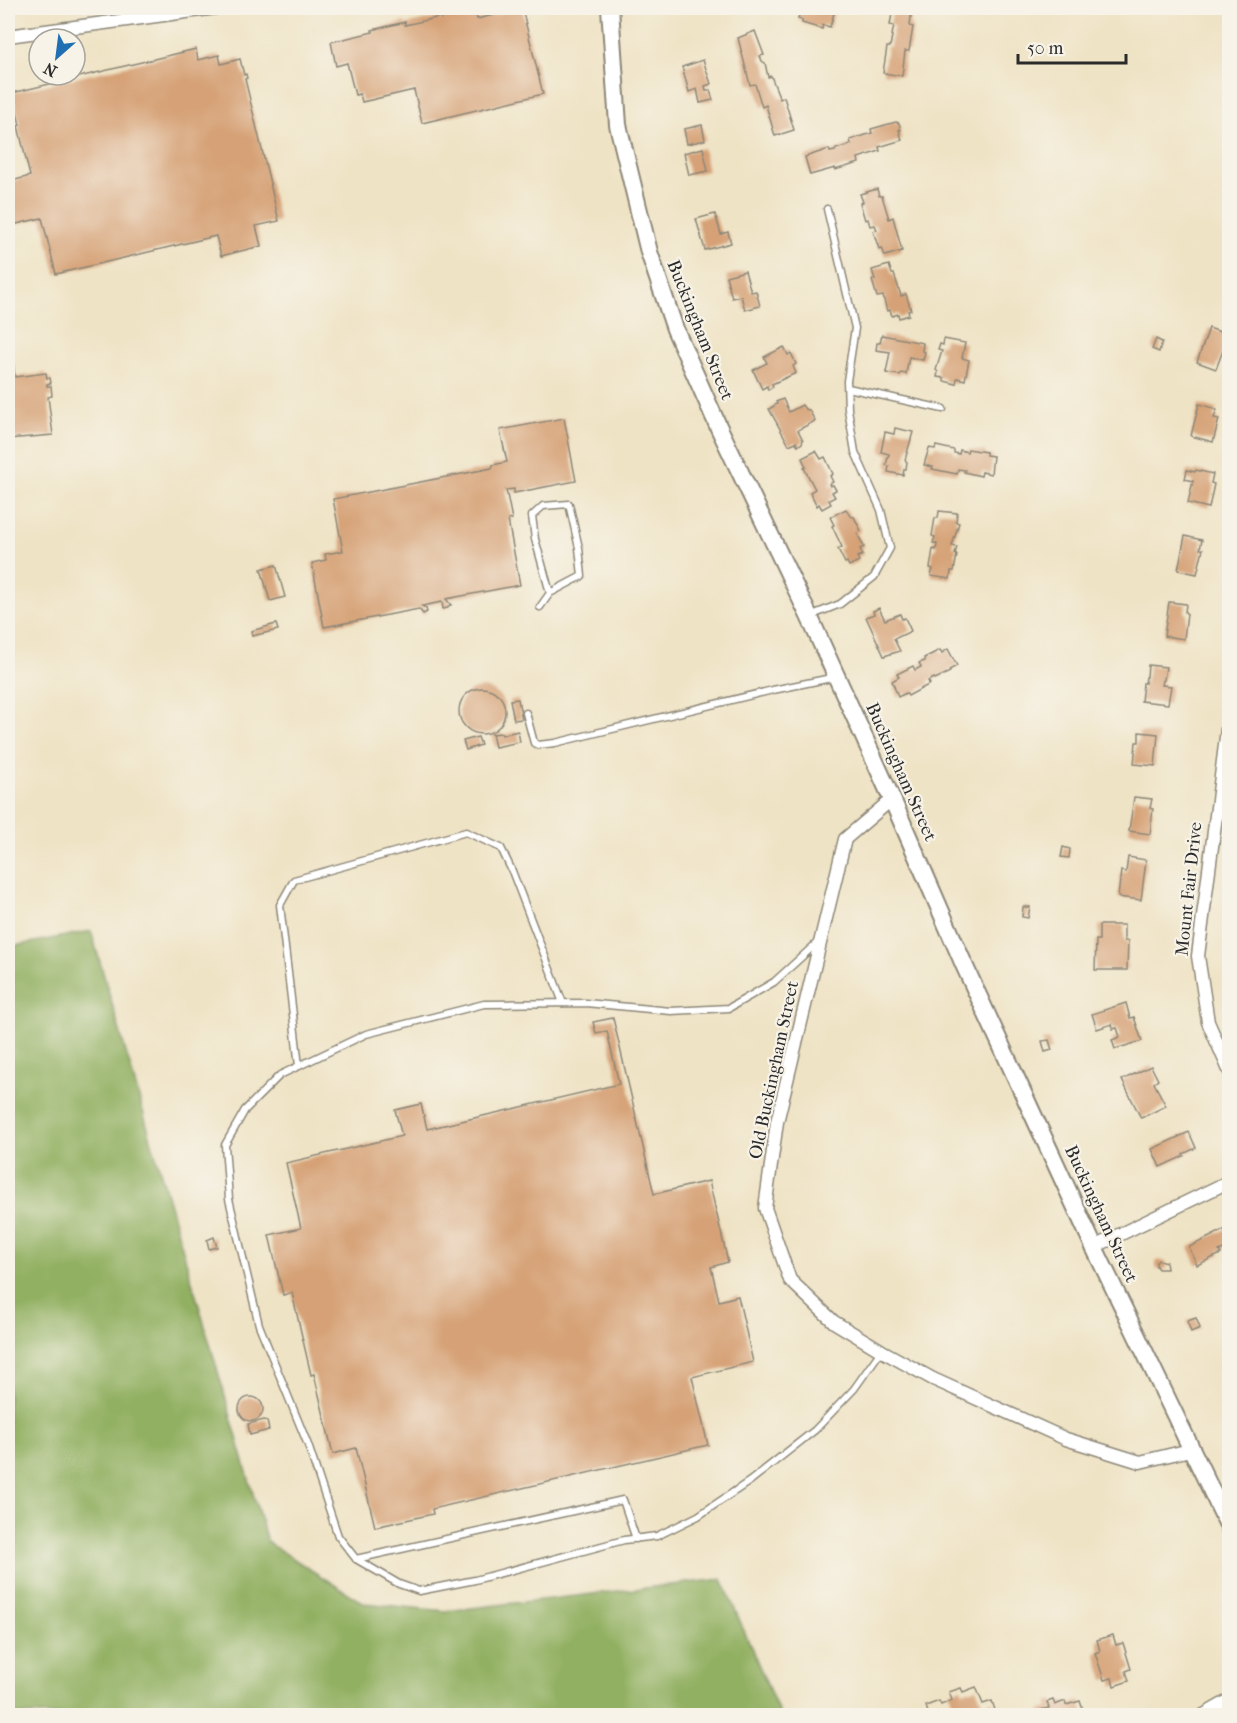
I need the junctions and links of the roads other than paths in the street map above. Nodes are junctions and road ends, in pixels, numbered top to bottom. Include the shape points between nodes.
1 (216, 8) edge
2 (610, 8) edge
3 (8, 36) edge
4 (827, 208) dead end
5 (848, 388) junction
6 (943, 409) dead end
7 (550, 593) junction
8 (540, 607) dead end
9 (809, 616) junction
10 (836, 676) junction
11 (1230, 706) edge
12 (526, 713) dead end
13 (892, 799) junction
14 (822, 939) junction
15 (563, 1003) junction
16 (299, 1066) junction
17 (1230, 1072) edge
18 (1230, 1181) edge
19 (1094, 1247) junction
20 (882, 1351) junction
21 (1190, 1450) junction
22 (1230, 1530) edge
23 (636, 1539) junction
24 (356, 1559) junction
25 (1230, 1700) edge
26 (1203, 1716) edge

1 - 3 street
2 - 9 main road, Buckingham Street via 618,125 649,252 675,329
4 - 5 lane via 855,328
5 - 6 lane
5 - 9 lane via 855,452 881,510 890,548 874,577 840,604
7 - 7 lane via 532,516 543,506 569,504 582,576
7 - 8 lane
9 - 10 main road, Buckingham Street
10 - 12 lane via 555,743 534,743
10 - 13 main road, Buckingham Street
11 - 17 street, Mount Fair Drive via 1198,956 1208,1022
13 - 14 street, Old Buckingham Street via 845,839
13 - 19 main road, Buckingham Street
14 - 15 lane via 774,982 729,1008 671,1011
14 - 20 street, Old Buckingham Street via 777,1122 765,1208 790,1280 834,1322
15 - 16 lane via 484,1004 366,1034
15 - 16 lane via 501,848 466,832 294,880 280,905
16 - 24 lane via 280,1075 245,1110 225,1145 229,1199 259,1325 308,1445 338,1536
18 - 19 street
19 - 21 main road, Buckingham Street
20 - 21 street, Old Buckingham Street via 933,1379 1066,1439 1140,1462
20 - 23 lane via 854,1389 815,1430 750,1481 698,1516 657,1536
21 - 22 main road, Buckingham Street
23 - 24 lane via 419,1591
23 - 24 lane via 623,1500
25 - 26 street

